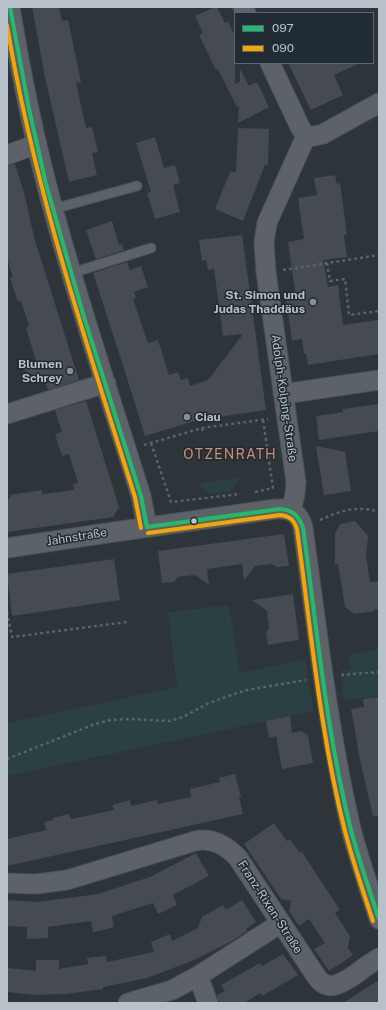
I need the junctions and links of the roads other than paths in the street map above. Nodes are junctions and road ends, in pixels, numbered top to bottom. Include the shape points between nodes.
1 (10, 7) edge
2 (270, 64) edge
3 (379, 103) edge
4 (306, 136) junction
5 (37, 144) junction
6 (7, 155) edge
7 (137, 186) dead end
8 (53, 209) junction
9 (151, 248) dead end
10 (72, 273) junction
11 (379, 380) edge
12 (106, 384) junction
13 (283, 394) junction
14 (7, 414) edge
15 (291, 510) junction
16 (147, 527) junction
17 (7, 548) edge
18 (7, 883) edge
19 (379, 919) edge
20 (281, 923) junction
21 (379, 958) edge
22 (198, 976) junction
23 (128, 1003) edge
24 (208, 1003) edge

1 - 5 street
2 - 4 street
3 - 4 street via 323,134
4 - 13 street, Adolph-Kolping-Straße via 267,222 264,242
5 - 6 street
5 - 8 street
7 - 8 lane
8 - 10 street
9 - 10 lane
10 - 12 street
11 - 13 street
12 - 14 street
12 - 16 street via 141,496
13 - 15 street, Adolph-Kolping-Straße via 296,486
15 - 16 street, Jahnstraße via 276,509
15 - 19 street via 299,517 303,528 334,748 344,798
16 - 17 street, Jahnstraße
18 - 20 street, Franz-Rixen-Straße via 36,884 67,880 195,841 210,841 224,846 238,858
20 - 21 street, Franz-Rixen-Straße via 323,984 339,985
20 - 22 street
22 - 23 street via 172,990
22 - 24 street

